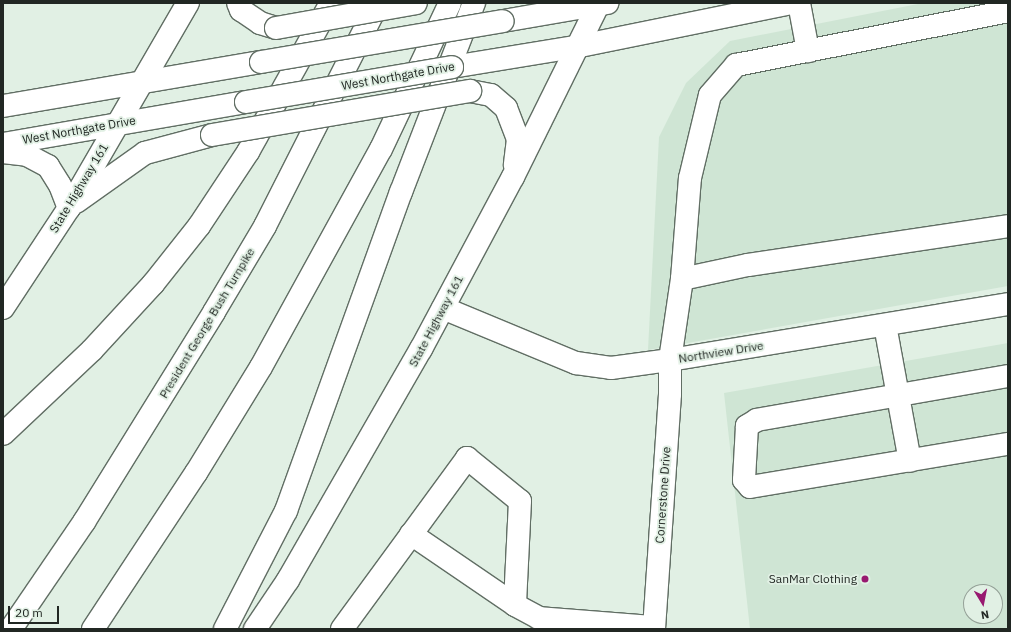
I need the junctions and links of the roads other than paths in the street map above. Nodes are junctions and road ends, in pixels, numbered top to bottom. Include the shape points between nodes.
1 (188, 3) edge
2 (238, 3) edge
3 (332, 3) edge
4 (378, 3) edge
5 (416, 3) edge
6 (450, 3) edge
7 (474, 3) edge
8 (792, 3) edge
9 (799, 3) edge
10 (602, 4) edge
11 (1008, 11) edge
12 (580, 46) junction
13 (808, 51) junction
14 (143, 83) junction
15 (3, 106) edge
16 (116, 123) junction
17 (3, 144) edge
18 (3, 152) edge
19 (513, 177) junction
20 (69, 208) junction
21 (1008, 226) edge
22 (682, 279) junction
23 (1008, 304) edge
24 (3, 308) edge
25 (443, 308) junction
26 (885, 325) junction
27 (670, 360) junction
28 (1008, 376) edge
29 (897, 395) junction
30 (3, 434) edge
31 (1008, 444) edge
32 (910, 461) junction
33 (411, 534) junction
34 (515, 605) junction
35 (654, 628) edge
36 (11, 629) edge
37 (93, 629) edge
38 (225, 629) edge
39 (255, 629) edge
40 (342, 629) edge

1 - 14 main road, State Highway 161
2 - 5 main road, bridge via 241,10 260,23 276,28
3 - 30 main road via 248,152 199,226 153,284 92,350
4 - 36 main road, President George Bush Turnpike via 275,206 222,298 84,522
6 - 37 main road via 381,149 261,367 196,473
7 - 38 main road via 401,192 289,504 264,558
8 - 12 main road, West Northgate Drive
9 - 13 main road
10 - 12 main road, State Highway 161
10 - 14 main road, bridge
11 - 13 main road, Cornerstone Drive
12 - 16 main road, West Northgate Drive, bridge
12 - 19 main road, State Highway 161
13 - 22 main road, Cornerstone Drive via 736,65 710,94 690,178
14 - 15 main road
14 - 16 main road, State Highway 161
16 - 17 main road, West Northgate Drive
16 - 20 main road, State Highway 161
18 - 20 main road via 27,155 48,166 60,185
19 - 20 main road, bridge via 518,139 506,108 491,95 470,91 212,135 145,153
19 - 25 main road, State Highway 161
20 - 24 main road, State Highway 161
21 - 22 main road via 748,265
22 - 27 main road, Cornerstone Drive
23 - 26 main road, Northview Drive
25 - 27 main road, Northview Drive via 576,363 611,368
25 - 39 main road, State Highway 161 via 360,458 288,580
26 - 27 main road, Northview Drive
26 - 29 main road
27 - 35 main road, Cornerstone Drive via 670,394
28 - 29 main road
29 - 32 main road
29 - 32 main road via 757,420 747,426 744,480 750,487
31 - 32 main road
33 - 34 main road
33 - 34 main road via 467,458 520,501
33 - 40 main road
34 - 35 main road via 539,618

